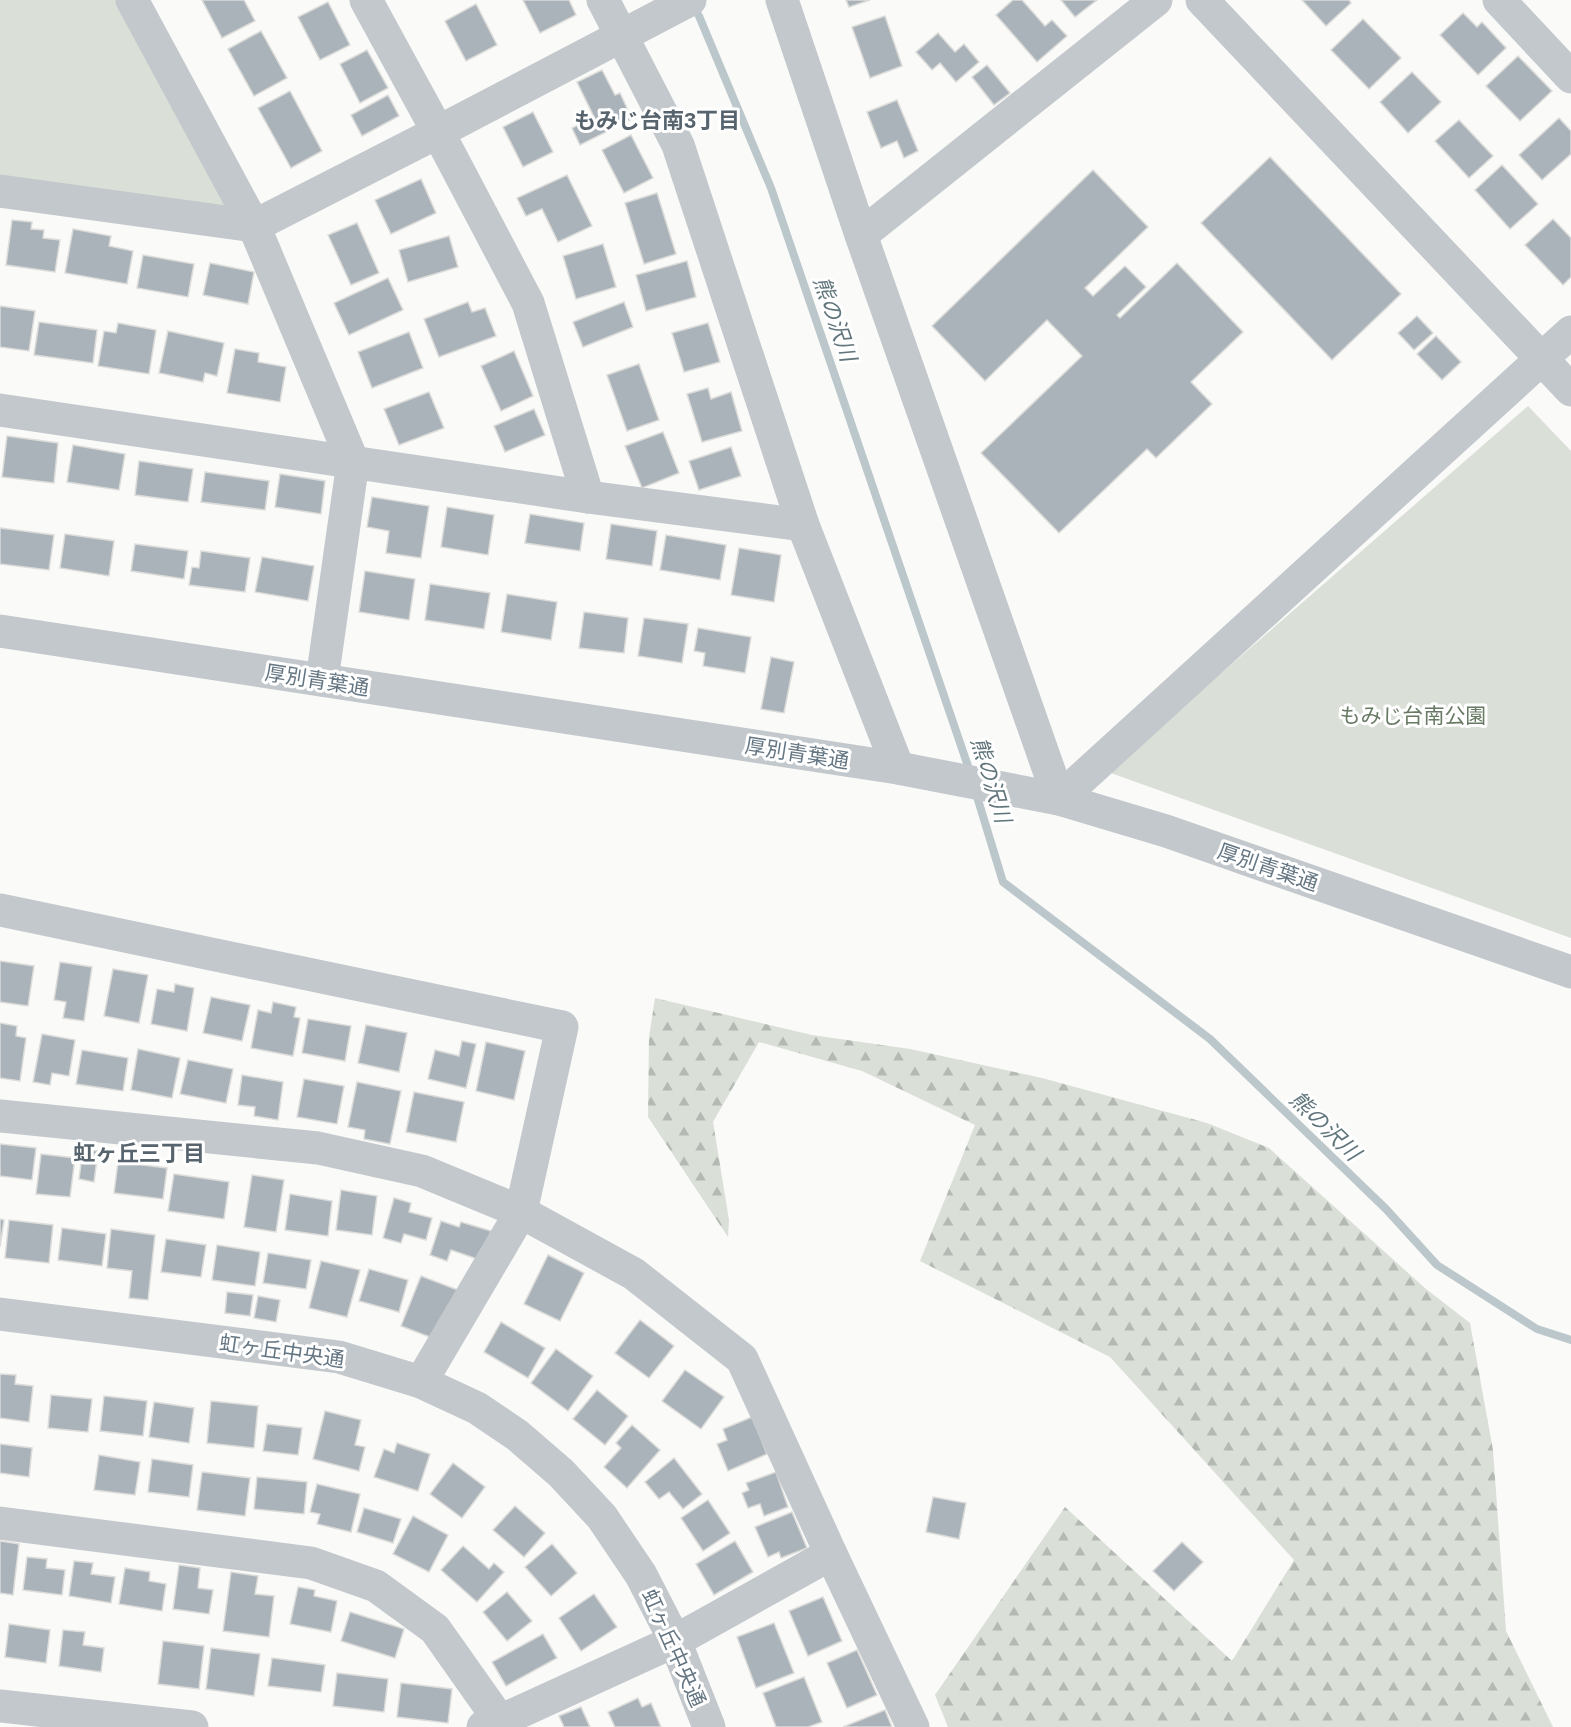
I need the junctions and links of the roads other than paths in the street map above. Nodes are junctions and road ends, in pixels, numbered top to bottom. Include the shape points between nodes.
1 (132, 0) edge
2 (366, 0) edge
3 (603, 0) edge
4 (690, 0) edge
5 (782, 0) edge
6 (1156, 0) edge
7 (1202, 0) edge
8 (1499, 0) edge
9 (622, 36) junction
10 (1571, 77) edge
11 (438, 132) junction
12 (0, 191) edge
13 (254, 226) junction
14 (861, 235) junction
15 (1571, 332) edge
16 (1542, 358) junction
17 (1571, 390) edge
18 (0, 410) edge
19 (353, 462) junction
20 (588, 497) junction
21 (803, 525) junction
22 (0, 631) edge
23 (322, 680) junction
24 (898, 768) junction
25 (1059, 799) junction
26 (0, 910) edge
27 (1571, 972) edge
28 (0, 1116) edge
29 (521, 1212) junction
30 (0, 1314) edge
31 (421, 1382) junction
32 (0, 1523) edge
33 (831, 1554) junction
34 (675, 1641) junction
35 (0, 1706) edge
36 (495, 1725) edge
37 (192, 1727) edge
38 (709, 1727) edge
39 (913, 1727) edge

1 - 13 street
2 - 11 street
3 - 9 street
4 - 9 street
5 - 14 street
6 - 14 street
7 - 16 street
8 - 10 street
9 - 11 street
9 - 21 street via 678,145
11 - 13 street
11 - 20 street via 528,303
12 - 13 street
13 - 19 street
14 - 25 street
15 - 16 street
16 - 17 street
16 - 25 street
18 - 19 street
19 - 20 street
19 - 23 street
20 - 21 street
21 - 24 street
22 - 23 street, 厚別青葉通
23 - 24 street, 厚別青葉通
24 - 25 street, 厚別青葉通
25 - 27 street, 厚別青葉通 via 1166,831
26 - 29 street via 562,1027
28 - 29 street via 318,1148 422,1171
29 - 31 street
29 - 33 street via 634,1274 742,1359
30 - 31 street, 虹ヶ丘中央通 via 339,1356
31 - 34 street, 虹ヶ丘中央通 via 477,1408 561,1473 602,1517 641,1575
32 - 36 street via 311,1563 376,1586 435,1629
33 - 34 street
33 - 39 street
34 - 36 street
34 - 38 street, 虹ヶ丘中央通
35 - 37 street

